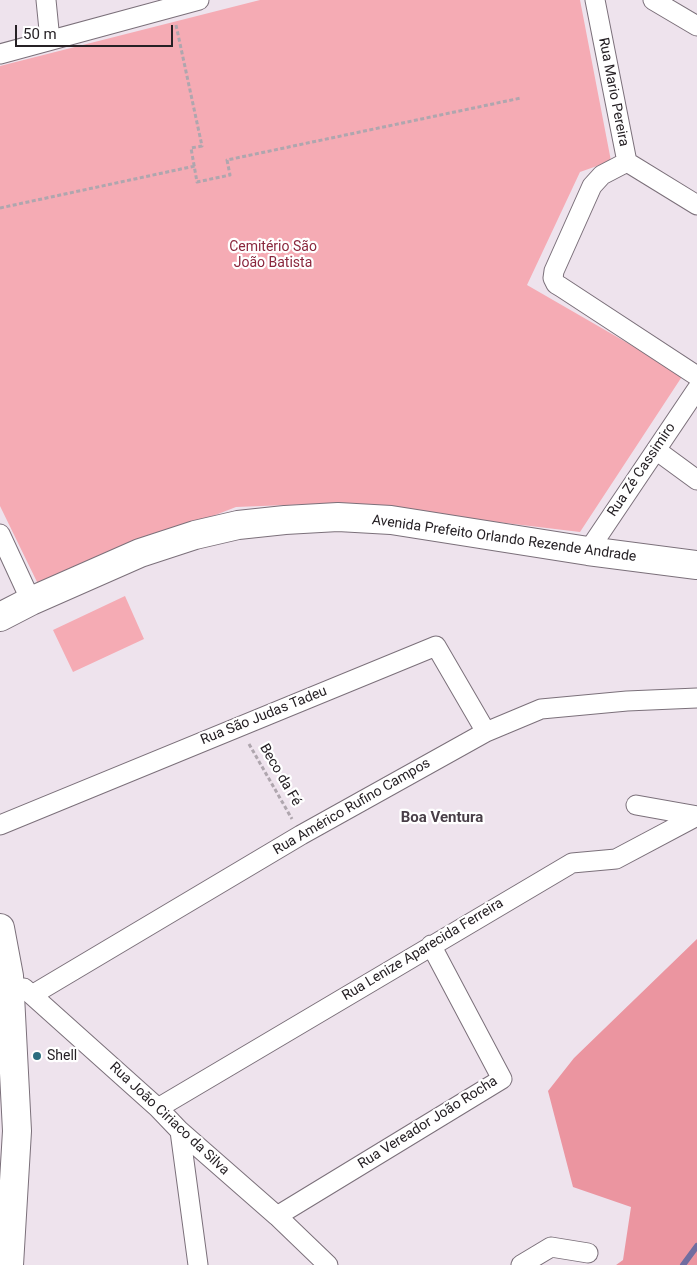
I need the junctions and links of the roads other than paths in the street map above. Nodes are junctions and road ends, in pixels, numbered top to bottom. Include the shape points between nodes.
1 (46, 0) edge
2 (199, 0) edge
3 (595, 0) edge
4 (653, 0) edge
5 (162, 6) edge
6 (697, 26) edge
7 (50, 40) junction
8 (0, 54) edge
9 (627, 162) junction
10 (696, 201) edge
11 (697, 376) edge
12 (697, 389) edge
13 (656, 450) junction
14 (697, 480) edge
15 (0, 534) edge
16 (588, 551) junction
17 (697, 565) edge
18 (31, 600) junction
19 (0, 617) edge
20 (697, 698) edge
21 (486, 732) junction
22 (636, 805) dead end
23 (697, 816) edge
24 (0, 825) edge
25 (0, 928) edge
26 (431, 945) junction
27 (8, 976) junction
28 (32, 995) junction
29 (158, 1108) junction
30 (180, 1131) junction
31 (276, 1216) junction
32 (588, 1253) dead end
33 (9, 1265) edge
34 (198, 1265) edge
35 (328, 1265) edge
36 (521, 1265) edge

1 - 7 street
2 - 5 street
3 - 9 street, Rua Mario Pereira
4 - 6 street
5 - 7 street
7 - 8 street
9 - 10 street, Rua Mario Pereira
9 - 11 street via 602,176 592,186 553,278 556,284
12 - 13 street, Rua Zé Cassimiro
13 - 14 street
13 - 16 street, Rua Zé Cassimiro
15 - 18 street
16 - 17 main road, Avenida Prefeito Orlando Rezende Andrade
16 - 18 main road, Avenida Prefeito Orlando Rezende Andrade via 391,520 338,517 285,520 195,535 140,553
18 - 19 main road, Avenida Prefeito Orlando Rezende Andrade
20 - 21 street, Rua Américo Rufino Campos via 541,709
21 - 24 street, Rua São Judas Tadeu via 436,646
21 - 28 street, Rua Américo Rufino Campos via 301,835
22 - 23 street
23 - 26 street, Rua Lenize Aparecida Ferreira via 616,859 572,863
25 - 27 main road
26 - 29 street, Rua Lenize Aparecida Ferreira
26 - 31 street, Rua Vereador João Rocha via 502,1079
27 - 28 street, Rua João Ciriaco da Silva
27 - 33 main road via 17,1131
28 - 29 street, Rua João Ciriaco da Silva
29 - 30 street, Rua João Ciriaco da Silva
30 - 31 street, Rua João Ciriaco da Silva
30 - 34 street
31 - 35 street, Rua João Ciriaco da Silva
32 - 36 street via 551,1247

